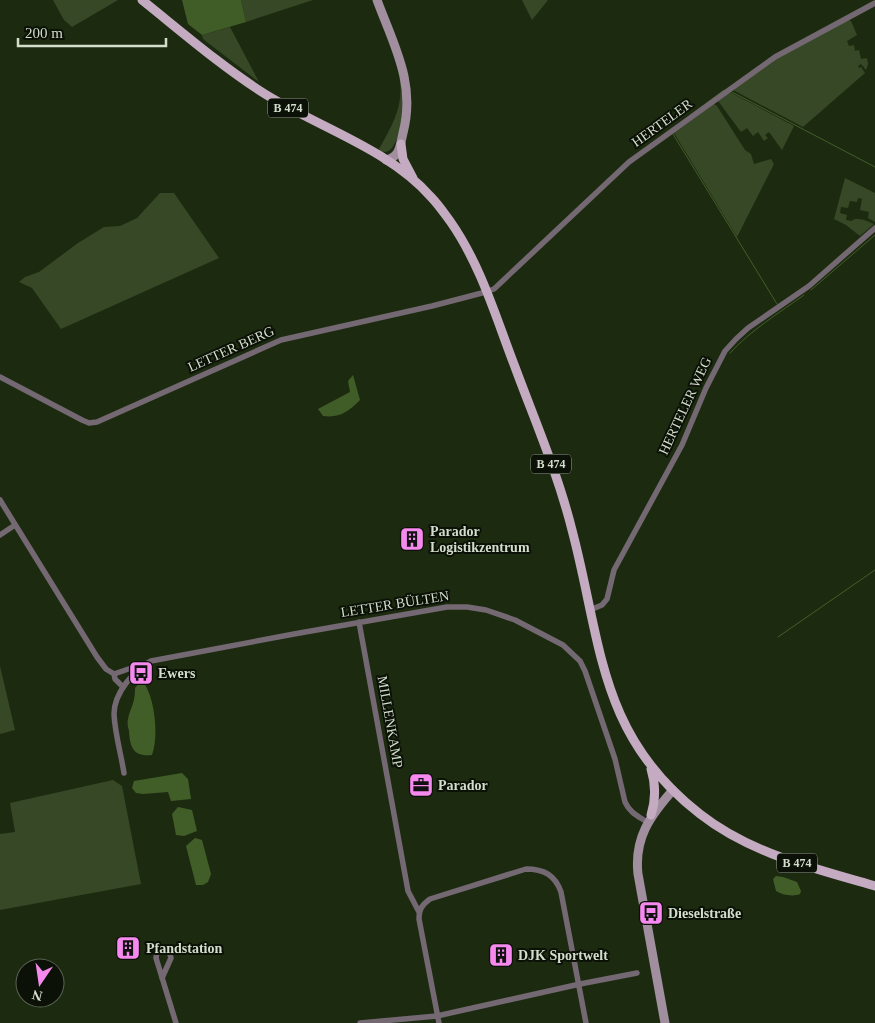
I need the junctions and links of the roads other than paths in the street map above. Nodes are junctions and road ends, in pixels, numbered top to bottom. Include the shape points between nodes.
1 (142, 0) edge
2 (377, 0) edge
3 (875, 3) edge
4 (402, 139) junction
5 (386, 160) junction
6 (415, 182) junction
7 (875, 228) edge
8 (486, 292) junction
9 (0, 377) edge
10 (0, 500) edge
11 (15, 525) junction
12 (0, 534) edge
13 (590, 610) junction
14 (360, 622) junction
15 (147, 664) junction
16 (114, 674) junction
17 (123, 687) junction
18 (649, 764) junction
19 (124, 773) dead end
20 (673, 790) junction
21 (649, 819) junction
22 (875, 886) edge
23 (419, 912) junction
24 (637, 973) dead end
25 (162, 978) dead end
26 (580, 984) junction
27 (438, 1016) junction
28 (176, 1023) edge
29 (360, 1023) edge
30 (439, 1023) edge
31 (586, 1023) edge
32 (665, 1023) edge

1 - 5 main road, B 474 via 258,89
2 - 4 street via 407,86 408,111
3 - 8 street, HERTELER via 775,57 630,162 499,284
4 - 5 street
4 - 6 main road via 403,159
5 - 6 main road, B 474
6 - 8 main road, B 474 via 431,196 455,229
7 - 13 street, HERTELER WEG via 809,286 748,328 725,351 682,445 614,570 607,599
8 - 9 street, LETTER BERG via 281,340 96,422 82,420
8 - 13 main road, B 474 via 561,492
10 - 11 street
11 - 12 street
11 - 16 street via 97,657
13 - 18 main road, B 474 via 614,702
14 - 15 street, LETTER BÜLTEN
14 - 21 street, LETTER BÜLTEN via 447,607 486,610 508,617 563,645 585,670 615,758 628,809
14 - 23 street, MILLENKAMP via 408,891
15 - 16 street
15 - 17 street, LETTER BÜLTEN
16 - 17 street
17 - 19 street, LETTER BÜLTEN via 114,712
18 - 20 main road, B 474
18 - 21 main road via 656,792
20 - 21 street
20 - 22 main road, B 474 via 700,814 747,844 808,867
21 - 32 street via 639,846 638,870
23 - 26 street via 430,899 526,869 549,873 561,892
23 - 27 street
24 - 26 street
25 - 28 street
26 - 27 street
26 - 31 street
27 - 29 street
27 - 30 street

